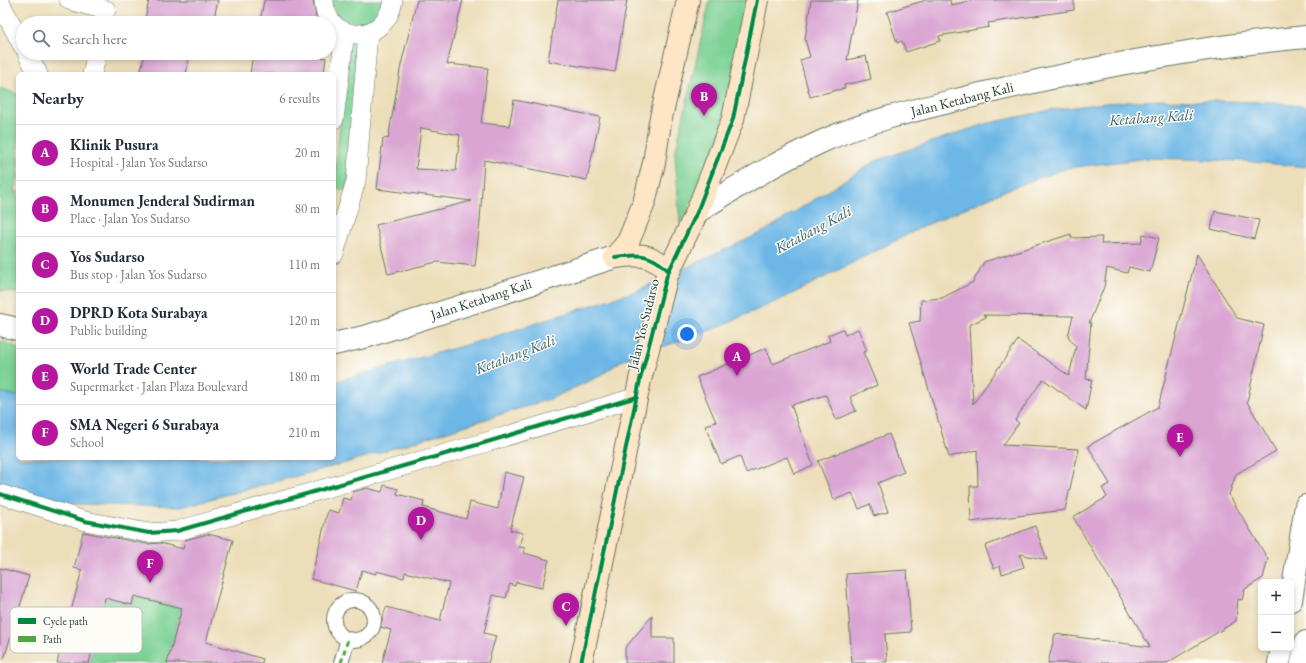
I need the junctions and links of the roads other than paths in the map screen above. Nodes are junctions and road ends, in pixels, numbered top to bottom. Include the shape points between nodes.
1 (70, 0) edge
2 (324, 0) edge
3 (393, 0) edge
4 (688, 0) edge
5 (757, 0) edge
6 (0, 3) edge
7 (106, 11) edge
8 (328, 16) edge
9 (1306, 23) edge
10 (336, 27) edge
11 (345, 32) junction
12 (16, 33) edge
13 (368, 33) junction
14 (1306, 36) edge
15 (1246, 42) junction
16 (31, 60) edge
17 (95, 60) edge
18 (37, 72) edge
19 (92, 72) edge
20 (336, 103) edge
21 (697, 212) junction
22 (336, 247) edge
23 (615, 257) junction
24 (668, 273) junction
25 (0, 325) edge
26 (16, 329) edge
27 (338, 341) edge
28 (639, 388) junction
29 (0, 494) edge
30 (1306, 506) edge
31 (1303, 536) edge
32 (1294, 584) edge
33 (348, 639) dead end
34 (1306, 642) edge
35 (1281, 651) edge
36 (341, 663) edge
37 (581, 663) edge
38 (1279, 663) edge
39 (1302, 663) edge

1 - 7 street
2 - 8 street
3 - 13 street via 392,11 386,21
4 - 23 main road via 644,203 628,242
5 - 21 main road, Jalan Yos Sudarso via 733,119
6 - 12 street
9 - 15 street, Jalan Ketabang Kali
10 - 11 street
11 - 13 street
11 - 20 street
13 - 22 street via 356,181
14 - 15 street, Jalan Ketabang Kali
15 - 21 street, Jalan Ketabang Kali via 1055,76 880,120 824,141 739,185
16 - 18 street
17 - 19 street
21 - 24 main road, Jalan Yos Sudarso
23 - 24 main road via 638,254 648,256 658,261
23 - 27 street, Jalan Ketabang Kali
24 - 28 main road, Jalan Yos Sudarso
25 - 26 street
28 - 29 street via 487,442 177,530 149,533 85,522
28 - 37 main road, Jalan Yos Sudarso
30 - 31 street
31 - 32 street
33 - 36 street
34 - 39 street
35 - 38 street

